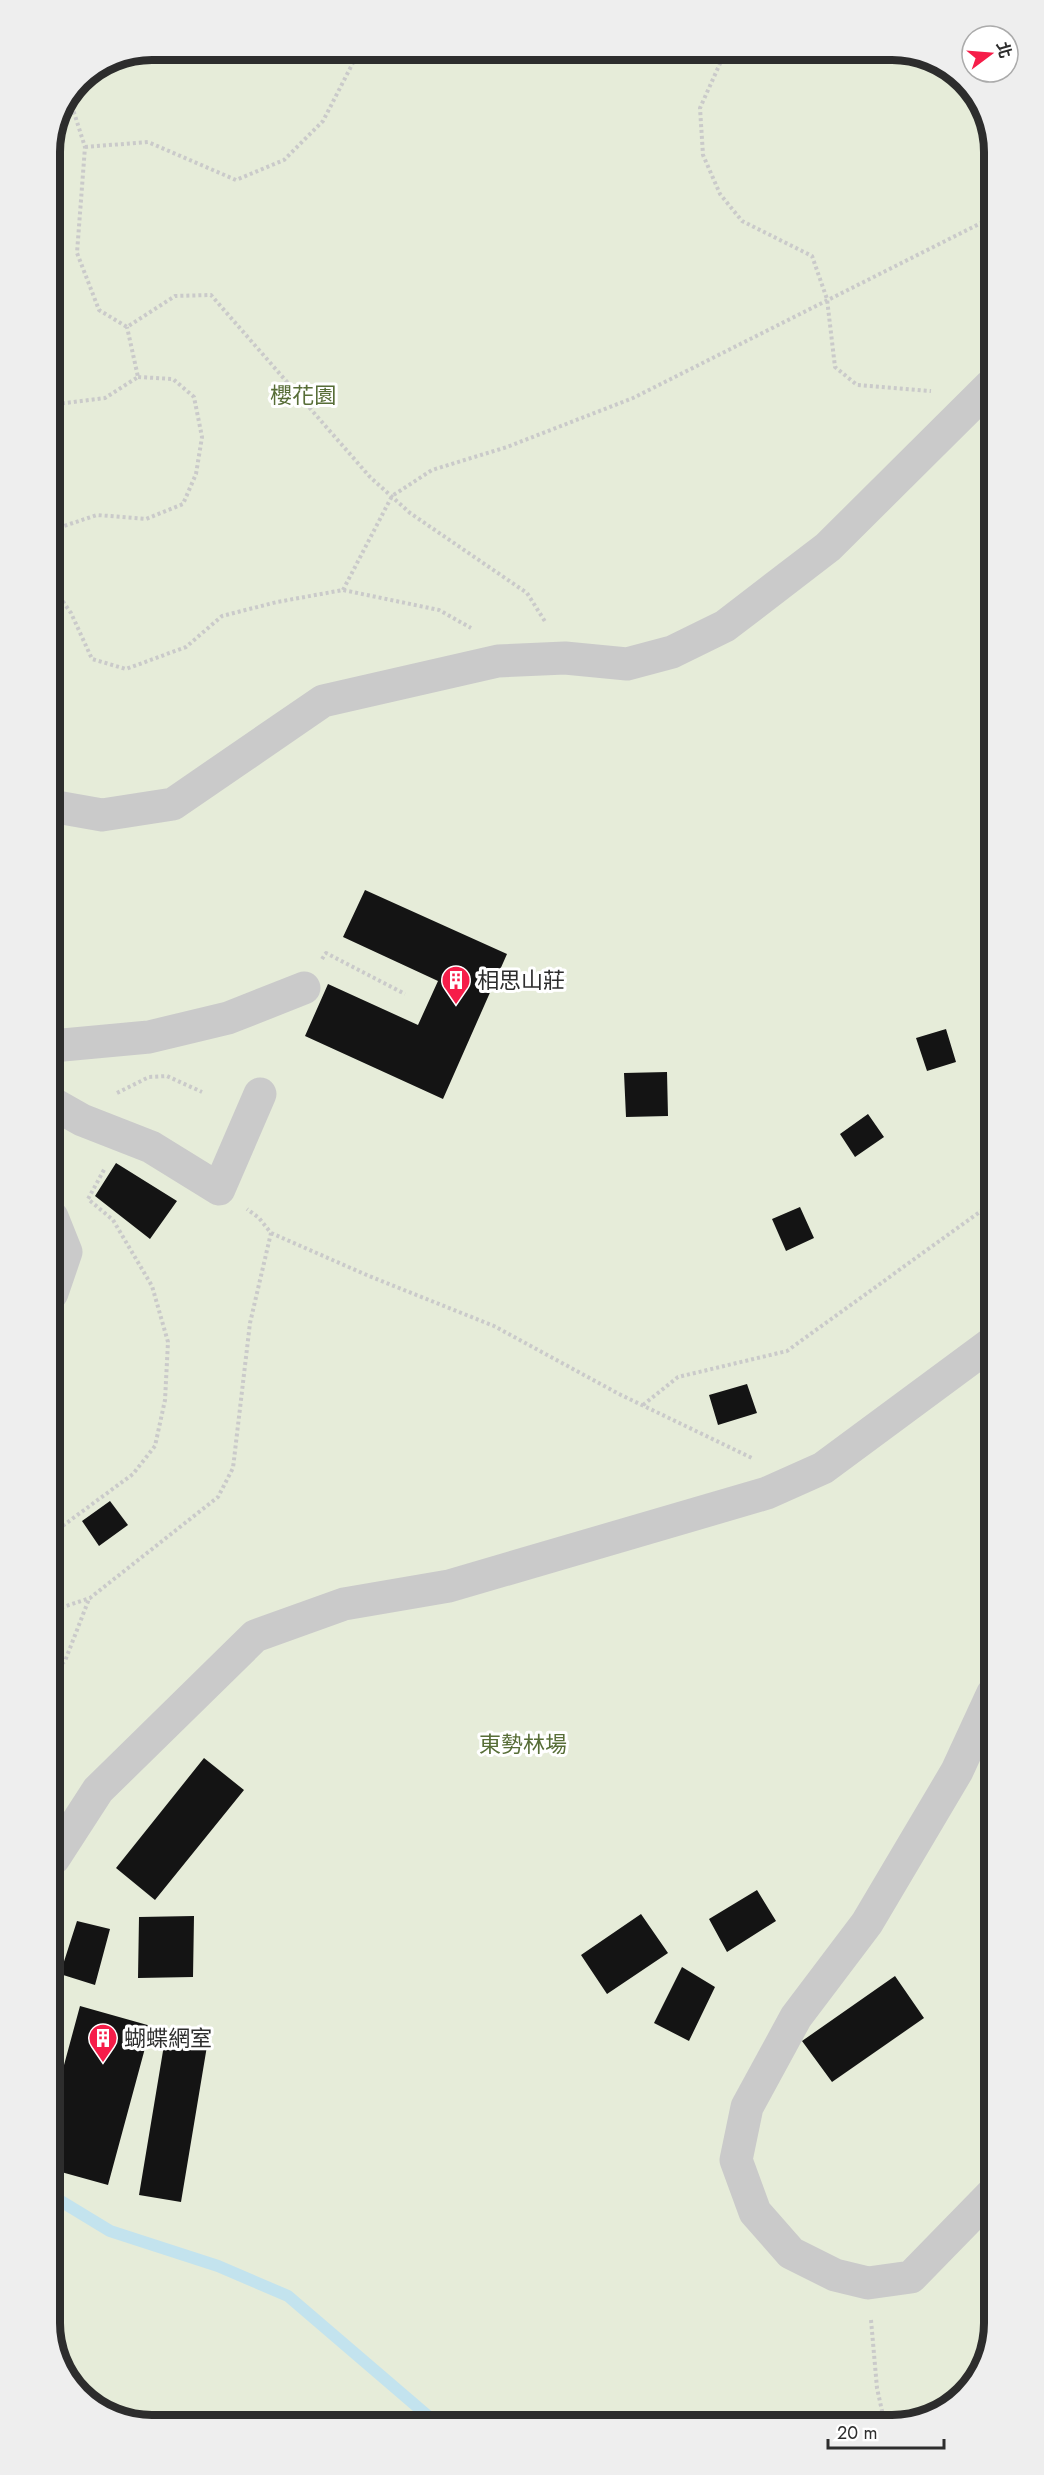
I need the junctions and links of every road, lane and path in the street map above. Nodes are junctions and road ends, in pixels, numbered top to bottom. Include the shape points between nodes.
1 (354, 60) edge
2 (722, 60) edge
3 (72, 108) edge
4 (85, 147) junction
5 (984, 221) edge
6 (827, 299) junction
7 (127, 327) junction
8 (138, 377) junction
9 (984, 391) edge
10 (984, 393) edge
11 (60, 402) edge
12 (392, 496) junction
13 (60, 534) edge
14 (343, 590) junction
15 (60, 599) edge
16 (565, 658) junction
17 (498, 661) junction
18 (60, 808) edge
19 (304, 988) joint
20 (405, 994) dead end
21 (60, 1045) edge
22 (202, 1092) dead end
23 (260, 1094) dead end
24 (60, 1108) edge
25 (82, 1120) junction
26 (122, 1136) junction
27 (219, 1189) junction
28 (984, 1209) edge
29 (272, 1233) junction
30 (60, 1237) edge
31 (60, 1270) edge
32 (984, 1349) edge
33 (643, 1405) junction
34 (756, 1460) dead end
35 (60, 1528) edge
36 (90, 1598) junction
37 (60, 1610) edge
38 (60, 1666) edge
39 (984, 1712) edge
40 (60, 1849) edge
41 (984, 2202) edge
42 (868, 2283) junction
43 (883, 2415) edge

1 - 4 path via 323,122 284,160 236,180 148,142
2 - 6 path via 700,108 703,155 720,194 742,221 812,256
3 - 4 path
4 - 7 path via 77,253 99,309
5 - 6 path
6 - 9 path via 835,367 857,385
6 - 12 path via 633,398 507,447 432,470
7 - 8 path
7 - 12 path via 175,296 211,295 370,477
8 - 11 path via 105,398
8 - 13 path via 173,379 194,398 202,437 196,474 183,504 146,519 97,515 61,527
10 - 16 street via 828,547 725,626 672,652 627,664
12 - 14 path
12 - 16 path via 410,513 527,592
14 - 15 path via 222,616 186,647 126,669 92,659 71,613
14 - 17 path via 440,610 478,632
16 - 17 street
17 - 18 street via 323,701 173,804 102,815
19 - 20 path via 326,954
19 - 21 street via 228,1018 149,1036
22 - 25 path via 167,1076 149,1077 103,1098
23 - 27 street
24 - 25 street
25 - 26 street
26 - 27 street via 151,1147
26 - 35 path via 88,1199 113,1220 152,1286 168,1342 165,1400 155,1446 133,1474
27 - 29 path via 259,1218
28 - 33 path via 788,1351 678,1377
29 - 33 path via 494,1326
29 - 36 path via 250,1323 232,1467 218,1497
30 - 31 street via 66,1252
32 - 40 street via 823,1468 767,1493 449,1586 344,1604 255,1636 98,1790
33 - 34 path
36 - 37 path
36 - 38 path
39 - 42 street via 957,1770 867,1923 791,2027 747,2107 736,2160 755,2212 791,2253 835,2275
41 - 42 street via 911,2277
42 - 43 path

